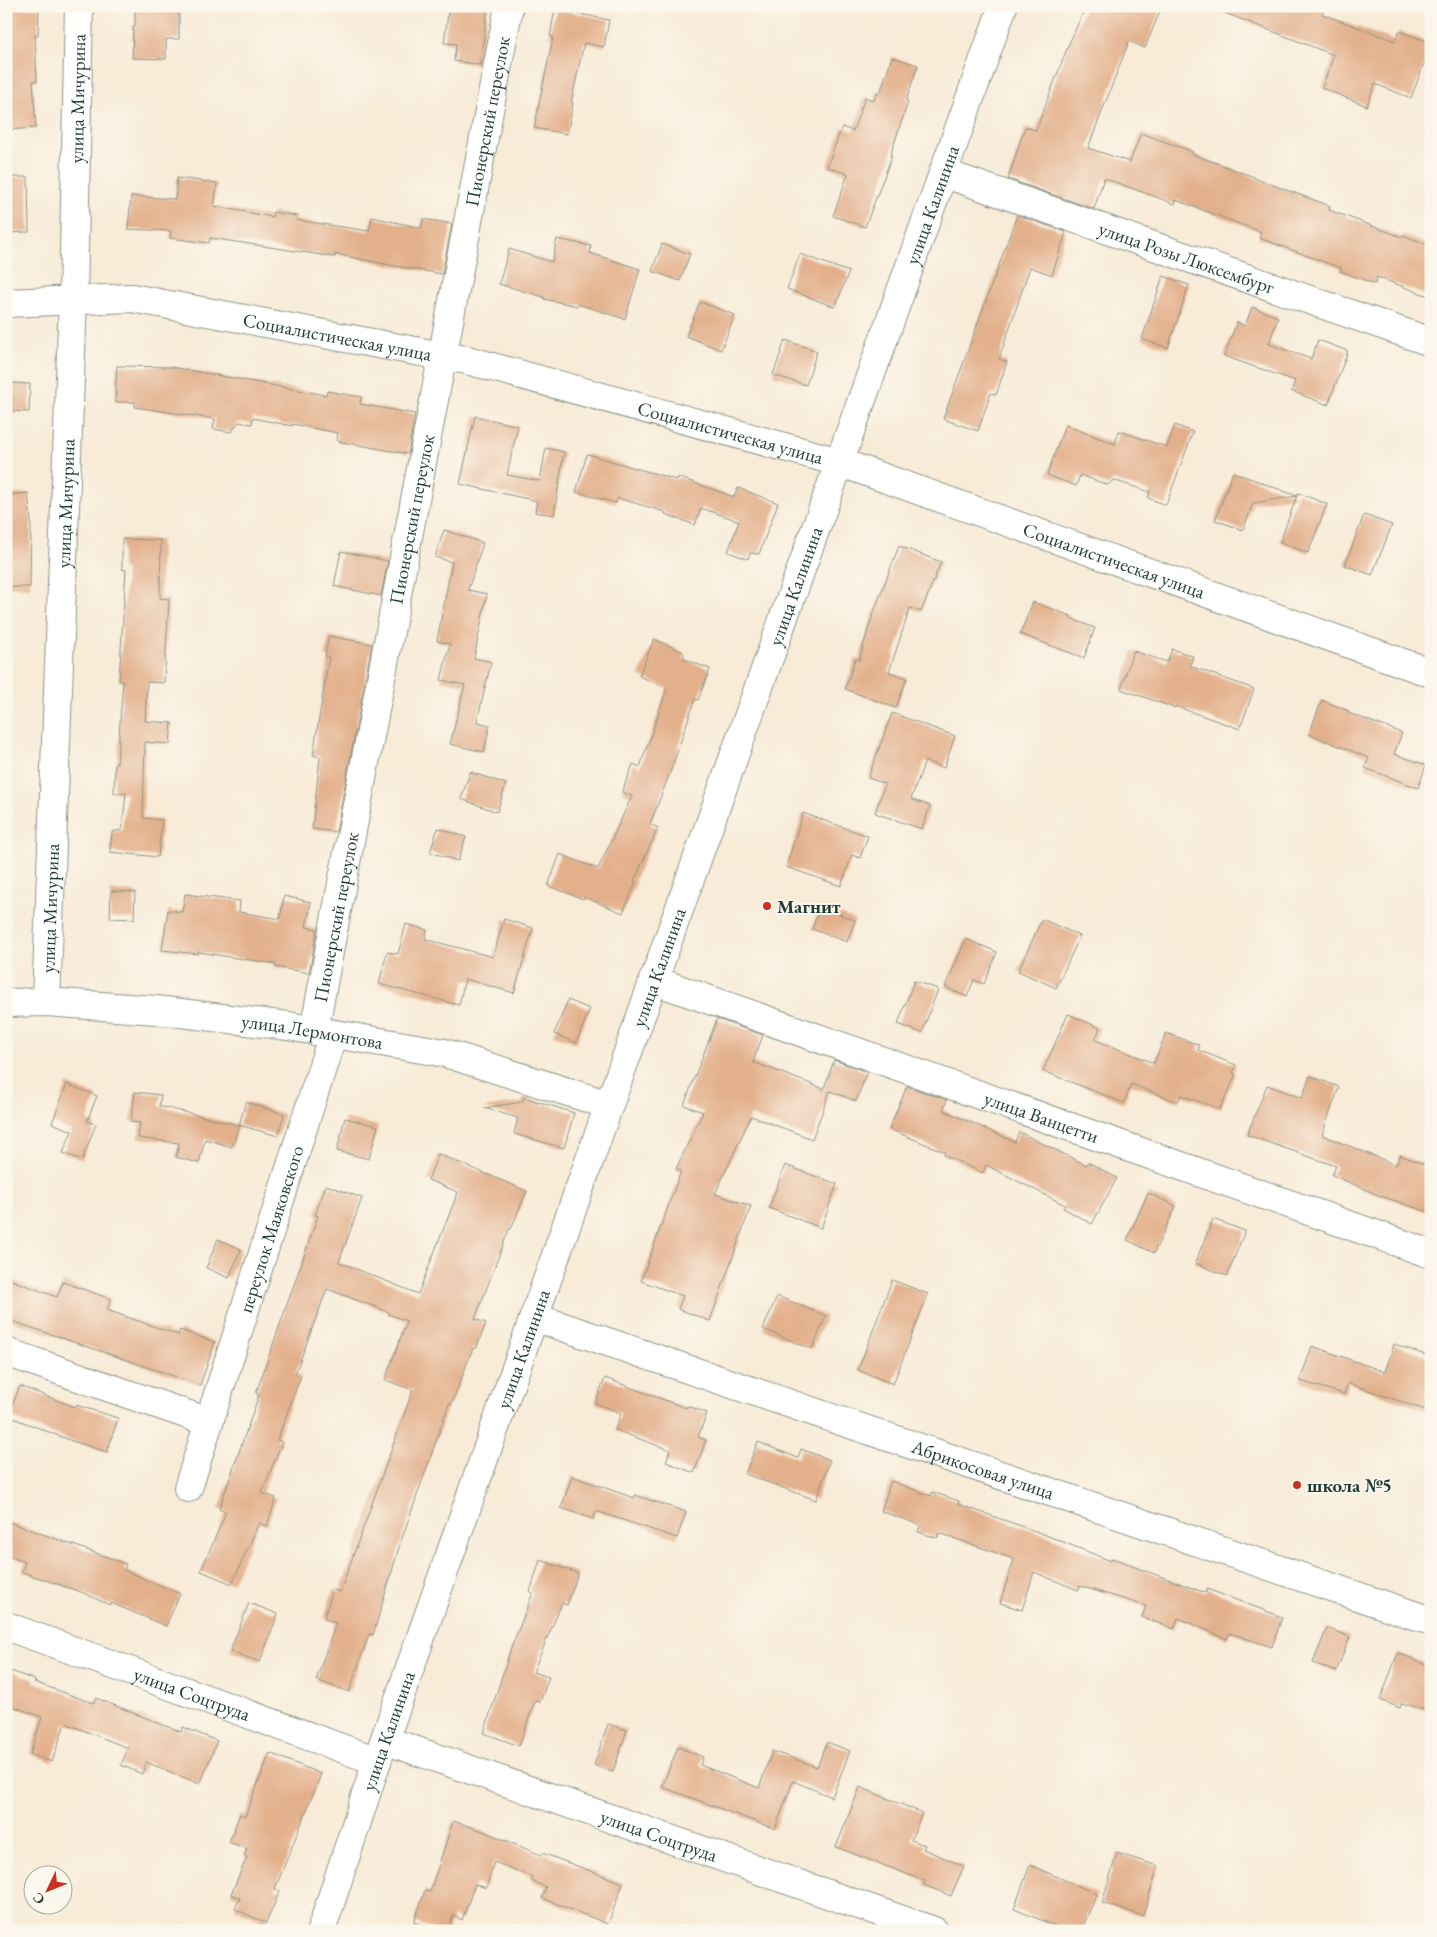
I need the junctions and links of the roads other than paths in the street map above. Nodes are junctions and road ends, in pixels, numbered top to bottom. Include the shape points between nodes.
1 (79, 6) edge
2 (509, 6) edge
3 (1003, 6) edge
4 (943, 173) junction
5 (73, 300) junction
6 (6, 303) edge
7 (1431, 342) edge
8 (442, 356) junction
9 (839, 462) junction
10 (1431, 673) edge
11 (653, 980) junction
12 (46, 1002) junction
13 (6, 1003) edge
14 (324, 1032) junction
15 (609, 1105) junction
16 (1431, 1254) edge
17 (534, 1317) junction
18 (6, 1352) edge
19 (209, 1422) junction
20 (188, 1488) dead end
21 (1431, 1621) edge
22 (6, 1626) edge
23 (381, 1750) junction
24 (321, 1931) edge
25 (934, 1931) edge

1 - 5 street, улица Мичурина
2 - 8 street, Пионерский переулок
3 - 4 street, улица Калинина
4 - 7 street, улица Розы Люксембург
4 - 9 street, улица Калинина
5 - 6 street, Социалистическая улица
5 - 8 street, Социалистическая улица via 132,298
5 - 12 street, улица Мичурина
8 - 9 street, Социалистическая улица via 467,360
8 - 14 street, Пионерский переулок
9 - 10 street, Социалистическая улица
9 - 11 street, улица Калинина
11 - 15 street, улица Калинина
11 - 16 street, улица Ванцетти
12 - 13 street, улица Лермонтова
12 - 14 street, улица Лермонтова via 156,1010
14 - 15 street, улица Лермонтова via 445,1053
14 - 19 street, переулок Маяковского
15 - 17 street, улица Калинина
17 - 21 street, Абрикосовая улица
17 - 23 street, улица Калинина
18 - 19 street
19 - 20 street, переулок Маяковского
22 - 23 street, улица Соцтруда
23 - 24 street, улица Калинина
23 - 25 street, улица Соцтруда

